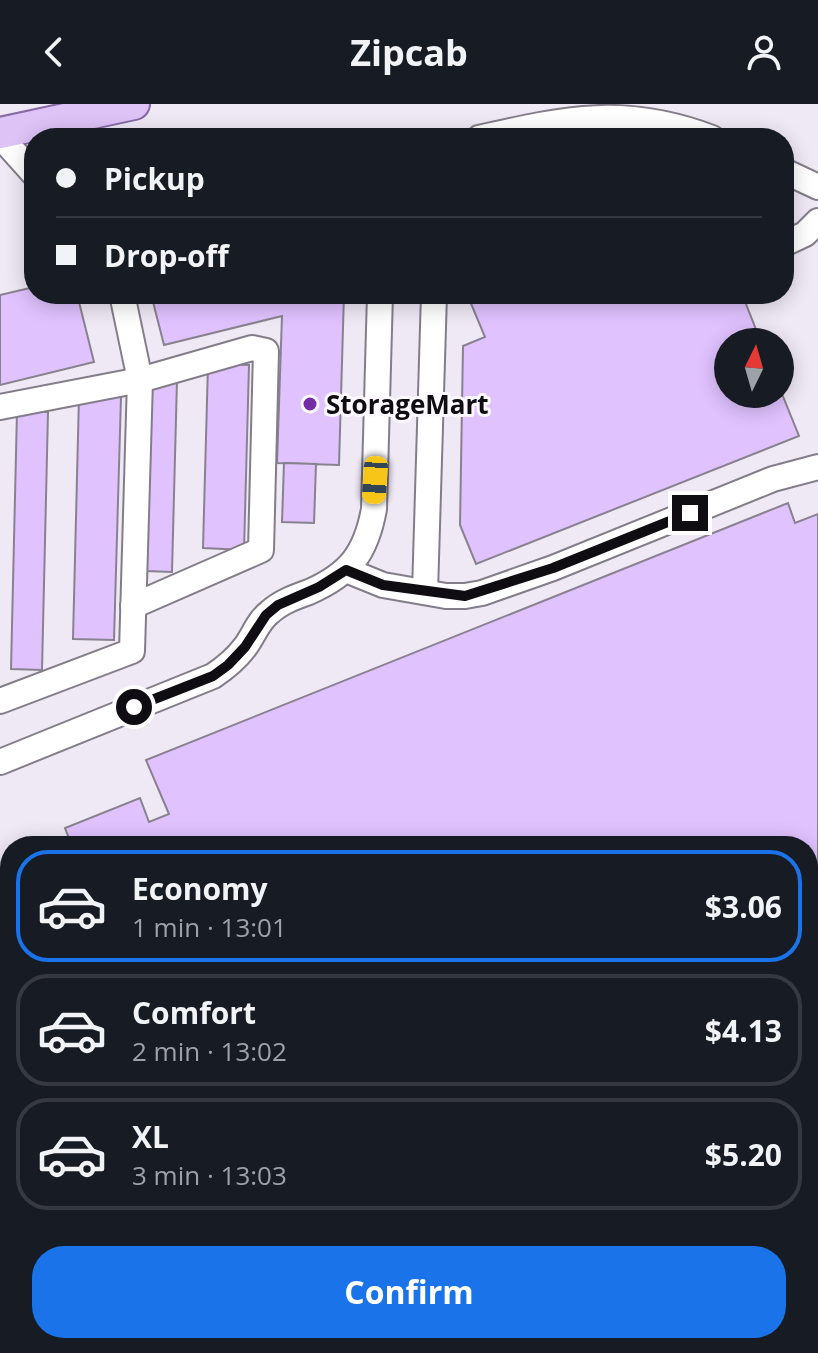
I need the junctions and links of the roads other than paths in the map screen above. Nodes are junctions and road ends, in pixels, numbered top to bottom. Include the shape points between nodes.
1 (134, 104) edge
2 (27, 128) edge
3 (98, 128) edge
4 (525, 128) edge
5 (680, 128) edge
6 (24, 129) edge
7 (0, 134) edge
8 (24, 162) edge
9 (794, 176) edge
10 (818, 187) edge
11 (818, 221) edge
12 (794, 239) edge
13 (124, 304) edge
14 (380, 304) edge
15 (434, 304) edge
16 (140, 380) junction
17 (0, 407) edge
18 (818, 467) edge
19 (346, 570) junction
20 (425, 592) junction
21 (133, 606) junction
22 (0, 701) edge
23 (0, 762) edge

1 - 2 main road
1 - 3 main road via 102,119
4 - 5 street via 617,116
6 - 7 main road
7 - 8 street
9 - 10 street
11 - 12 street
13 - 16 street
14 - 19 street via 374,509 361,552
15 - 20 street
16 - 17 street
16 - 21 street
16 - 21 street via 252,348 266,351 261,550
18 - 20 street via 773,479 482,593
19 - 20 street via 383,585
19 - 23 street via 278,605 213,676
21 - 22 street via 132,651

